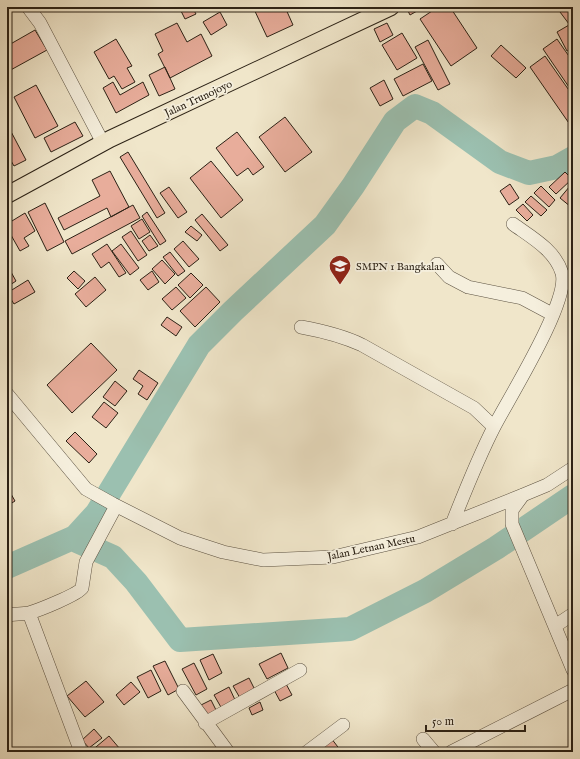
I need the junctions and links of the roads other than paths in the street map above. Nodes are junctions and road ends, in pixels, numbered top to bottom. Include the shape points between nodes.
1 (28, 7) edge
2 (391, 7) edge
3 (103, 143) junction
4 (7, 195) edge
5 (513, 224) dead end
6 (437, 264) dead end
7 (552, 314) junction
8 (301, 327) dead end
9 (7, 394) edge
10 (494, 426) junction
11 (573, 468) edge
12 (523, 495) junction
13 (114, 505) junction
14 (492, 508) junction
15 (452, 524) junction
16 (512, 526) junction
17 (29, 613) junction
18 (573, 614) edge
19 (7, 615) edge
20 (554, 626) junction
21 (300, 670) dead end
22 (573, 670) edge
23 (573, 690) edge
24 (183, 691) dead end
25 (205, 723) junction
26 (343, 725) dead end
27 (423, 739) dead end
28 (81, 752) edge
29 (228, 752) edge
30 (307, 752) edge
31 (434, 752) edge
32 (451, 752) edge

1 - 3 street via 40,23
2 - 3 main road, Jalan Trunojoyo
3 - 4 main road, Jalan Trunojoyo
5 - 7 street via 542,244 562,274 561,291
6 - 7 street via 449,277 468,287 522,298
7 - 10 street via 530,365
8 - 10 street via 349,339 362,345 474,408
9 - 13 street, Jalan Letnan Mestu via 86,489
10 - 15 street
11 - 12 street, Jalan Letnan Mestu via 547,485
12 - 14 street, Jalan Letnan Mestu
12 - 16 street via 512,510
13 - 15 street, Jalan Letnan Mestu via 180,538 223,552 263,560 333,557 418,537
13 - 17 street via 86,562 82,588
14 - 15 street, Jalan Letnan Mestu
14 - 16 street
16 - 20 street
17 - 19 street
17 - 28 street
18 - 20 street
20 - 22 street
21 - 25 street
23 - 32 street
24 - 25 street
25 - 29 street
26 - 30 street
27 - 31 street

